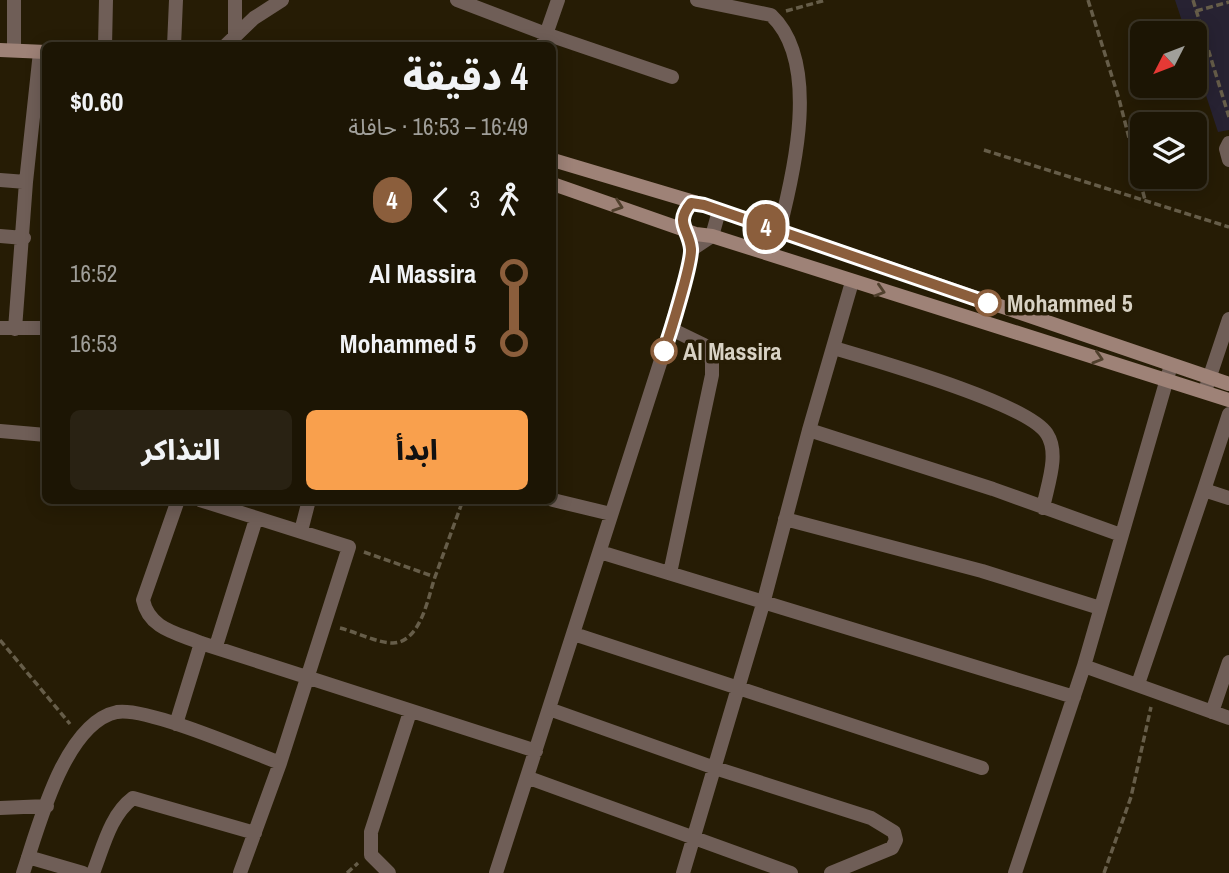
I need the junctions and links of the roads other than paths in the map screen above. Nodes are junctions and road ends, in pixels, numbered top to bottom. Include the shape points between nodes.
1 (14, 0) edge
2 (106, 0) edge
3 (176, 0) edge
4 (235, 0) edge
5 (282, 0) edge
6 (457, 0) edge
7 (558, 0) edge
8 (697, 0) edge
9 (235, 34) junction
10 (544, 40) edge
11 (105, 42) edge
12 (174, 42) edge
13 (228, 42) edge
14 (556, 43) edge
15 (7, 50) edge
16 (42, 52) edge
17 (42, 60) edge
18 (672, 76) dead end
19 (1229, 143) edge
20 (1229, 160) edge
21 (556, 161) edge
22 (0, 180) edge
23 (26, 182) junction
24 (556, 185) edge
25 (691, 203) junction
26 (719, 211) junction
27 (682, 227) junction
28 (779, 231) junction
29 (0, 236) edge
30 (712, 236) junction
31 (24, 238) junction
32 (691, 250) junction
33 (852, 282) junction
34 (1229, 318) edge
35 (42, 328) edge
36 (7, 329) edge
37 (671, 330) junction
38 (834, 348) junction
39 (1169, 372) junction
40 (1207, 384) junction
41 (1229, 384) edge
42 (1229, 400) edge
43 (1229, 414) edge
44 (808, 430) junction
45 (0, 431) edge
46 (42, 435) edge
47 (1204, 490) junction
48 (1229, 498) edge
49 (556, 501) edge
50 (177, 504) edge
51 (212, 504) edge
52 (308, 504) edge
53 (1043, 508) junction
54 (611, 514) junction
55 (256, 519) junction
56 (785, 519) junction
57 (301, 531) junction
58 (1121, 535) junction
59 (600, 552) junction
60 (670, 573) junction
61 (763, 604) junction
62 (1100, 608) junction
63 (574, 634) junction
64 (209, 644) junction
65 (1229, 662) edge
66 (1084, 666) junction
67 (307, 678) junction
68 (1138, 684) junction
69 (738, 689) junction
70 (1074, 697) junction
71 (549, 709) junction
72 (410, 712) junction
73 (1212, 712) junction
74 (1229, 718) edge
75 (176, 724) junction
76 (536, 751) junction
77 (281, 763) junction
78 (715, 768) junction
79 (982, 768) dead end
80 (529, 778) junction
81 (47, 806) junction
82 (0, 808) edge
83 (255, 833) junction
84 (694, 836) junction
85 (29, 857) junction
86 (23, 873) edge
87 (83, 873) edge
88 (93, 873) edge
89 (240, 873) edge
90 (389, 873) edge
91 (496, 873) edge
92 (683, 873) edge
93 (791, 873) edge
94 (831, 873) edge
95 (1016, 873) edge

1 - 15 street
2 - 11 street
3 - 12 street
4 - 9 street
5 - 9 street
6 - 10 street
7 - 10 street
8 - 28 street via 771,15 791,44 798,77 796,154
9 - 13 street
14 - 18 street
15 - 16 main road
17 - 23 street
19 - 20 street
21 - 25 main road
22 - 23 street
23 - 31 street
24 -> 27 main road
25 - 26 main road
25 - 27 street
26 - 28 main road
26 - 30 street
27 - 30 main road
27 - 32 street
28 - 39 main road
29 - 31 street
30 - 32 street
30 - 33 main road
31 - 36 street
32 - 37 street
33 - 38 street
33 -> 39 main road
34 - 40 street
35 - 36 street
37 - 54 street
37 - 60 street via 704,345 712,361 712,375
38 - 44 street
38 - 53 street via 967,392 1035,422 1052,447
39 - 40 main road
39 - 58 street
40 - 41 main road
40 - 42 main road
43 - 47 street
44 - 53 street
44 - 56 street
45 - 46 street
47 - 48 street
47 - 68 street
49 - 54 street
50 - 64 street via 143,600 146,614 155,624
51 - 55 street
52 - 57 street
53 - 58 street
54 - 59 street
55 - 57 street
55 - 64 street
56 - 61 street
56 - 62 street via 982,571
57 - 67 street via 349,547
58 - 62 street
59 - 60 street
59 - 63 street
60 - 61 street
61 - 69 street
61 - 70 street
62 - 66 street
63 - 69 street
63 - 71 street
64 - 67 street
64 - 75 street
65 - 73 street
66 - 68 street
66 - 70 street
67 - 72 street
67 - 77 street
68 - 73 street
69 - 78 street
69 - 79 street
70 - 95 street
71 - 76 street
71 - 78 street
72 - 76 street
72 - 90 street via 371,832 371,855
73 - 74 street
75 - 77 street
75 - 81 street via 116,712 81,736 67,755
76 - 80 street
77 - 83 street
78 - 84 street
78 - 94 street via 871,818 894,832 892,848
80 - 84 street
80 - 91 street
81 - 82 street
81 - 85 street
83 - 88 street via 133,798 113,821
83 - 89 street
84 - 92 street
84 - 93 street
85 - 86 street
85 - 87 street

